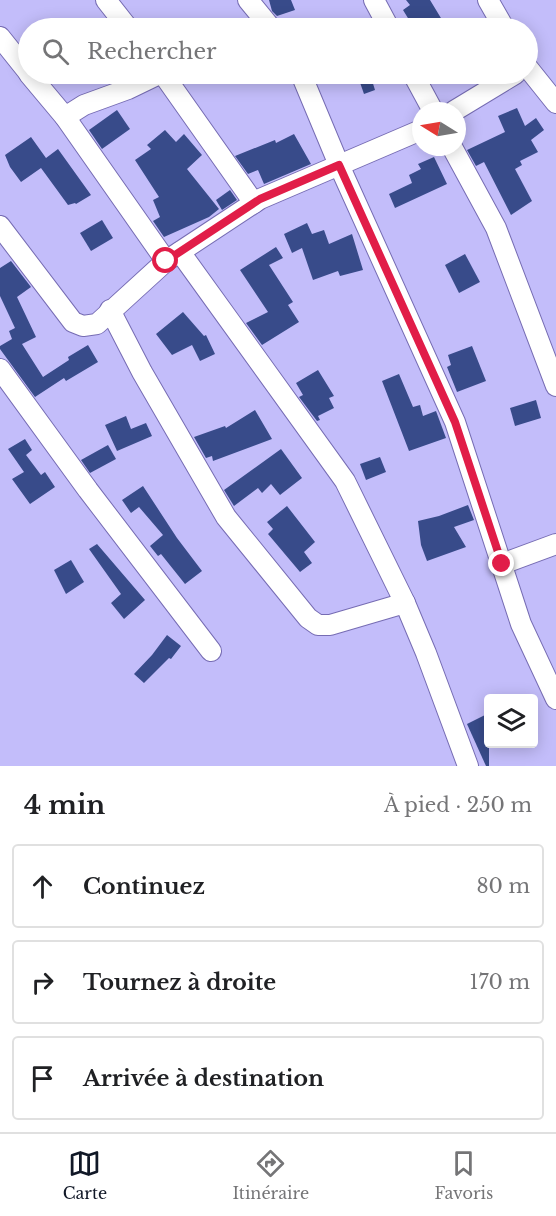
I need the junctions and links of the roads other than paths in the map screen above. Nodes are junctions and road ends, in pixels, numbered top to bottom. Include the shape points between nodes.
1 (106, 0) edge
2 (248, 0) edge
3 (374, 0) edge
4 (488, 0) edge
5 (120, 18) edge
6 (263, 18) edge
7 (384, 18) edge
8 (498, 18) edge
9 (0, 37) edge
10 (18, 59) edge
11 (538, 80) edge
12 (38, 84) edge
13 (139, 84) edge
14 (168, 84) edge
15 (305, 84) edge
16 (418, 84) edge
17 (499, 84) edge
18 (428, 102) edge
19 (556, 103) edge
20 (466, 104) edge
21 (65, 117) junction
22 (412, 134) edge
23 (457, 156) edge
24 (339, 165) junction
25 (254, 203) junction
26 (0, 226) edge
27 (173, 257) junction
28 (110, 310) junction
29 (0, 369) edge
30 (556, 386) edge
31 (556, 544) edge
32 (502, 564) junction
33 (405, 603) junction
34 (211, 651) dead end
35 (556, 699) edge
36 (468, 766) edge

1 - 5 street
2 - 6 street
3 - 7 street
4 - 8 street
9 - 10 street
11 - 19 street
12 - 21 street
13 - 21 street via 84,105
14 - 25 street
15 - 24 street
16 - 18 street
17 - 20 street
21 - 27 street
22 - 24 street
23 - 30 street via 496,228
24 - 25 street
24 - 32 street via 455,422
25 - 27 street
26 - 28 street via 73,322 83,326 97,324
27 - 28 street
27 - 33 street via 345,481
28 - 33 street via 226,517 308,618 318,625 330,625
29 - 34 street
31 - 32 street
32 - 35 street via 521,624
33 - 36 street

